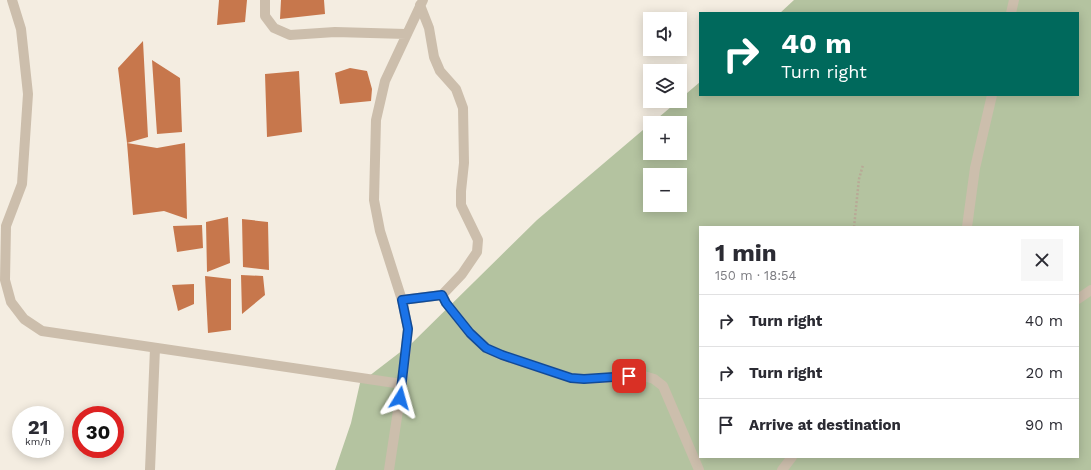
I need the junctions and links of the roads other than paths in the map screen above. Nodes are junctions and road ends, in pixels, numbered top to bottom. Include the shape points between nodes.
1 (12, 0) edge
2 (265, 0) edge
3 (1014, 0) edge
4 (421, 3) edge
5 (1011, 12) edge
6 (406, 34) junction
7 (992, 96) edge
8 (967, 226) edge
9 (1091, 290) edge
10 (442, 295) junction
11 (1079, 298) edge
12 (402, 300) junction
13 (155, 348) junction
14 (402, 384) junction
15 (791, 458) edge
16 (150, 470) edge
17 (389, 470) edge
18 (699, 470) edge
19 (782, 470) edge

1 - 13 street via 21,29 28,94 22,184 6,226 5,280 11,302 24,319 42,331
2 - 6 street via 265,16 274,28 290,35 335,32
3 - 5 street
4 - 6 street
4 - 10 street via 430,28 434,57 440,71 456,89 463,108 464,163 461,205 478,240 477,252 462,274
6 - 12 street via 385,81 376,120 374,200 380,231
7 - 8 street via 975,168
9 - 11 street
10 - 12 street
10 - 18 street via 470,333 486,348 502,355 571,378 644,376 654,379 663,386
12 - 14 street via 408,329
13 - 14 street
13 - 16 street
14 - 17 street
15 - 19 street

